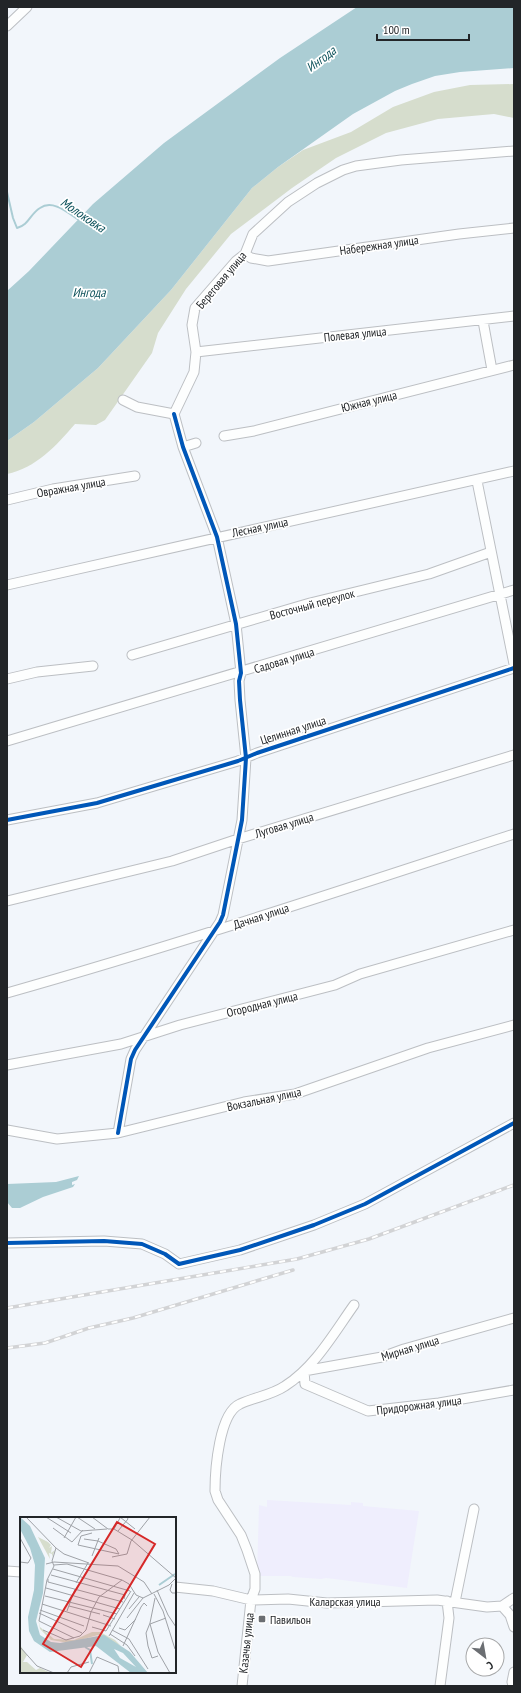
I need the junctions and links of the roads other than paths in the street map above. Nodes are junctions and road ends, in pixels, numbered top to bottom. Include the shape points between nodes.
1 (27, 7) edge
2 (7, 26) edge
3 (514, 151) edge
4 (514, 228) edge
5 (245, 254) junction
6 (514, 316) edge
7 (483, 320) junction
8 (196, 352) junction
9 (514, 365) edge
10 (492, 370) junction
11 (123, 400) dead end
12 (174, 414) junction
13 (224, 436) dead end
14 (196, 443) dead end
15 (183, 447) junction
16 (514, 471) edge
17 (135, 476) dead end
18 (477, 481) junction
19 (7, 500) edge
20 (217, 536) junction
21 (491, 552) junction
22 (7, 585) edge
23 (514, 590) edge
24 (500, 595) junction
25 (236, 624) junction
26 (132, 655) dead end
27 (514, 664) edge
28 (94, 666) dead end
29 (514, 668) edge
30 (241, 673) junction
31 (7, 679) edge
32 (7, 741) edge
33 (514, 755) edge
34 (246, 758) junction
35 (7, 820) edge
36 (514, 834) edge
37 (238, 839) junction
38 (7, 901) edge
39 (514, 930) edge
40 (214, 932) junction
41 (7, 993) edge
42 (514, 1025) edge
43 (144, 1037) junction
44 (7, 1065) edge
45 (514, 1123) edge
46 (7, 1130) edge
47 (118, 1133) junction
48 (7, 1243) edge
49 (354, 1305) dead end
50 (514, 1318) edge
51 (304, 1371) junction
52 (514, 1390) edge
53 (474, 1509) dead end
54 (7, 1571) edge
55 (20, 1572) edge
56 (176, 1587) edge
57 (514, 1598) edge
58 (251, 1600) junction
59 (451, 1601) junction
60 (502, 1606) junction
61 (514, 1627) edge
62 (514, 1672) edge
63 (242, 1686) edge
64 (440, 1686) edge
65 (513, 1686) edge

1 - 2 street
3 - 5 street, Береговая улица via 401,160 343,170 288,202 253,234
4 - 5 street, Набережная улица via 268,261 251,258
5 - 8 street, Береговая улица via 195,308 192,325
6 - 7 street, Полевая улица
7 - 8 street, Полевая улица
7 - 10 street
8 - 12 street, Береговая улица via 194,372
9 - 10 street, Южная улица
10 - 13 street, Южная улица via 254,431
11 - 12 street via 137,406
12 - 15 street
14 - 15 street
15 - 20 street
16 - 18 street, Лесная улица
17 - 19 street, Овражная улица via 53,489
18 - 20 street, Лесная улица
18 - 21 street
20 - 22 street, Лесная улица
20 - 25 street
21 - 24 street
21 - 25 street, Восточный переулок via 429,574
23 - 24 street, Садовая улица
24 - 27 street
24 - 30 street, Садовая улица
25 - 26 street, Восточный переулок
25 - 30 street
28 - 31 street via 37,672
29 - 34 street, Целинная улица
30 - 32 street, Садовая улица
30 - 34 street via 240,700
33 - 37 street, Луговая улица
34 - 35 street, Целинная улица via 97,803
34 - 37 street via 242,820
36 - 40 street, Дачная улица
37 - 38 street, Луговая улица via 172,861
37 - 40 street via 223,915
39 - 43 street, Огородная улица via 360,974 335,985 180,1025
40 - 41 street, Дачная улица
40 - 43 street
42 - 47 street, Вокзальная улица via 428,1048 295,1094 244,1102
43 - 44 street, Огородная улица via 122,1044
43 - 47 street via 131,1059
45 - 48 street via 365,1204 322,1222 240,1250 179,1264 165,1254 142,1244 104,1241
46 - 47 street, Вокзальная улица via 57,1139
49 - 51 street, Казачья улица
50 - 51 street, Мирная улица via 404,1348 382,1357
51 - 52 street, Придорожная улица via 305,1384 368,1411 439,1403
51 - 58 street, Казачья улица via 285,1386 239,1404 229,1412 223,1429 215,1491 247,1550 255,1582
53 - 59 street
54 - 55 street
56 - 58 street, Каларская улица via 212,1591
57 - 60 street
58 - 59 street, Каларская улица via 327,1603
58 - 63 street, Казачья улица
59 - 60 street, Каларская улица via 487,1607
59 - 64 street
60 - 61 street via 510,1615
62 - 65 street

